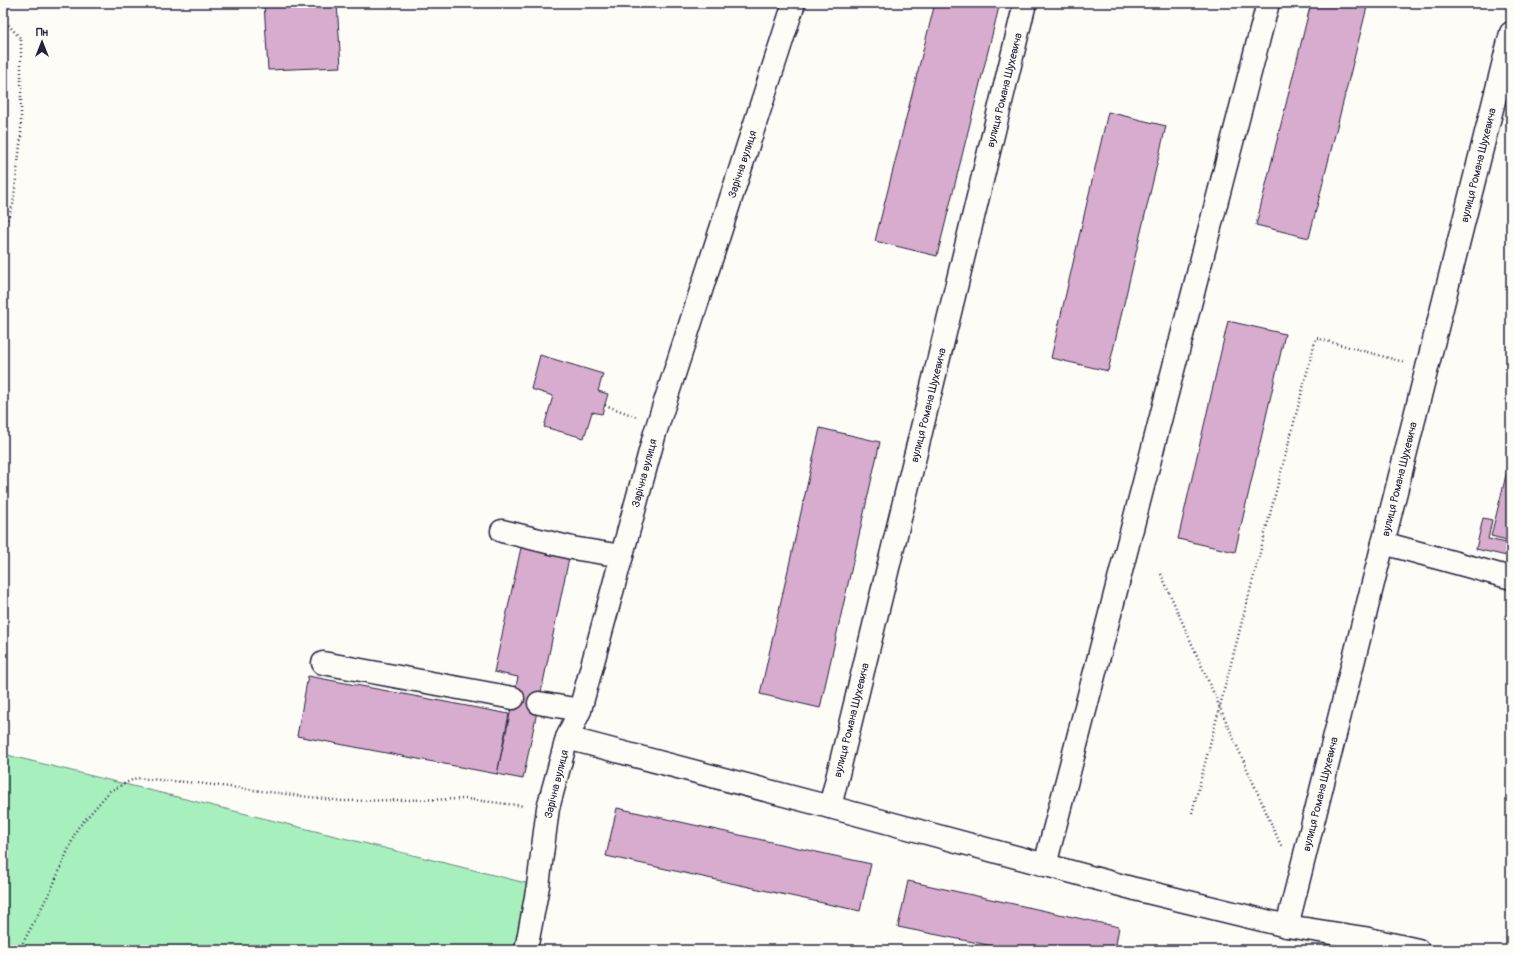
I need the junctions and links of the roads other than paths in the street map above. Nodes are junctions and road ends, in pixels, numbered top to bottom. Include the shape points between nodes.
1 (794, 3) edge
2 (1025, 3) edge
3 (1268, 3) edge
4 (1511, 33) edge
5 (502, 531) dead end
6 (1383, 543) junction
7 (622, 556) junction
8 (1511, 578) edge
9 (323, 663) dead end
10 (513, 698) dead end
11 (539, 703) dead end
12 (580, 710) junction
13 (567, 738) junction
14 (830, 807) junction
15 (1045, 865) junction
16 (1287, 926) junction
17 (1339, 942) edge
18 (526, 950) edge
19 (1418, 950) edge

1 - 7 street, Зарічна вулиця via 655,433
2 - 14 street, вулиця Романа Шухевича
3 - 15 street
4 - 6 street, вулиця Романа Шухевича
5 - 7 street via 572,548
6 - 8 street
6 - 16 street, вулиця Романа Шухевича
7 - 12 street, Зарічна вулиця
9 - 10 street
11 - 12 street
12 - 13 street, Зарічна вулиця
13 - 14 street
13 - 18 street, Зарічна вулиця via 548,808 538,886
14 - 15 street
15 - 16 street
16 - 17 street
17 - 19 street

